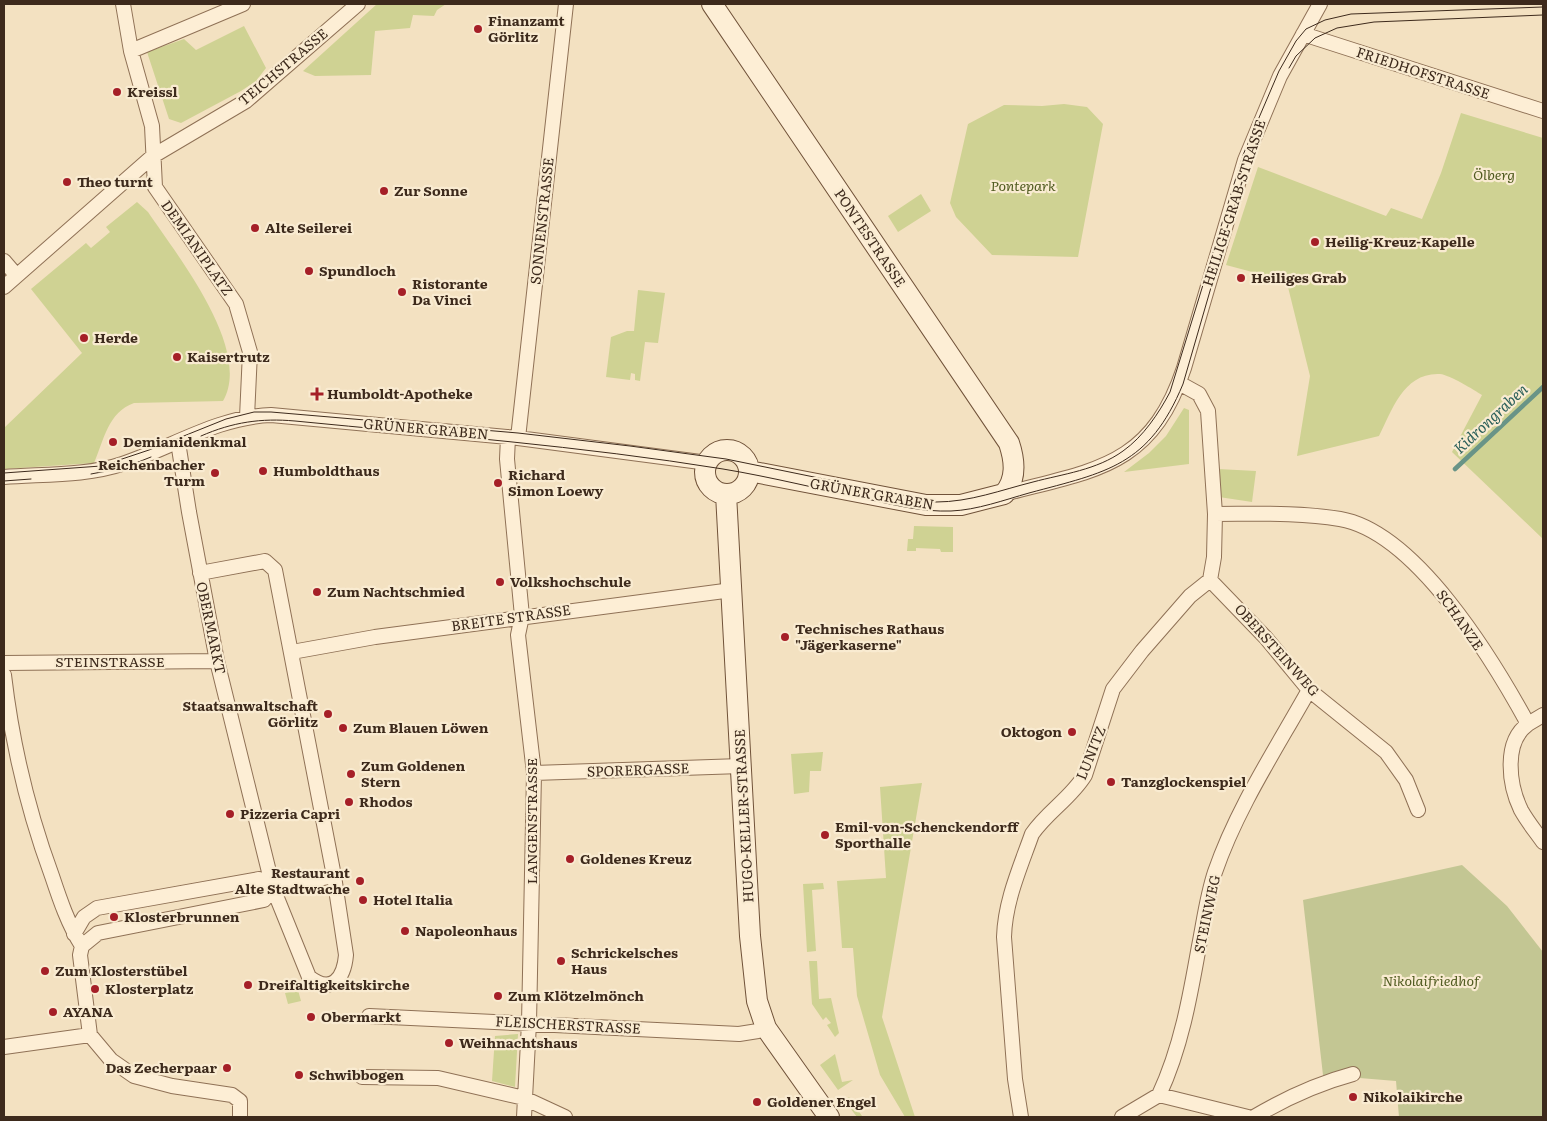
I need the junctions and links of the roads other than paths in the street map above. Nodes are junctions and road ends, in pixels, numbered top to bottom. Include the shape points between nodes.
1 (122, 4) edge
2 (244, 4) edge
3 (358, 4) edge
4 (566, 4) edge
5 (712, 4) edge
6 (1320, 4) edge
7 (1303, 34) junction
8 (131, 51) junction
9 (1543, 111) edge
10 (153, 156) junction
11 (4, 261) edge
12 (16, 275) junction
13 (4, 286) edge
14 (1179, 383) junction
15 (247, 417) junction
16 (513, 437) junction
17 (178, 442) junction
18 (708, 463) junction
19 (749, 471) junction
20 (4, 477) edge
21 (1009, 486) junction
22 (726, 494) junction
23 (1215, 514) junction
24 (200, 573) junction
25 (1210, 580) junction
26 (732, 590) junction
27 (522, 616) junction
28 (292, 652) junction
29 (217, 661) junction
30 (4, 663) edge
31 (4, 675) edge
32 (1309, 690) junction
33 (1543, 715) edge
34 (1528, 724) junction
35 (741, 766) junction
36 (534, 773) junction
37 (1418, 810) dead end
38 (1543, 842) edge
39 (334, 876) junction
40 (274, 888) junction
41 (74, 934) junction
42 (82, 946) junction
43 (369, 1016) dead end
44 (529, 1023) junction
45 (766, 1028) junction
46 (90, 1035) junction
47 (4, 1046) edge
48 (1353, 1074) dead end
49 (362, 1078) dead end
50 (1159, 1096) junction
51 (524, 1098) junction
52 (240, 1117) edge
53 (524, 1117) edge
54 (565, 1117) edge
55 (829, 1117) edge
56 (1020, 1117) edge
57 (1122, 1117) edge
58 (1248, 1117) edge
59 (1254, 1117) edge

1 - 8 street, DEMIANIPLATZ
2 - 8 street
3 - 10 street, TEICHSTRASSE via 246,101
4 - 16 street, SONNENSTRASSE
5 - 21 street, PONTESTRASSE via 1009,443 1014,457
6 - 7 street, HEILIGE-GRAB-STRASSE
7 - 9 street, FRIEDHOFSTRASSE
7 - 14 street, HEILIGE-GRAB-STRASSE via 1280,76 1245,160
8 - 10 street, DEMIANIPLATZ via 152,126
10 - 12 street
10 - 15 street, DEMIANIPLATZ via 155,187 236,304 250,352
11 - 12 street
12 - 13 street
14 - 21 street, HEILIGE-GRAB-STRASSE via 1155,426 1118,460 1102,468
14 - 23 street via 1194,390 1208,411
15 - 16 street, GRÜNER GRABEN via 270,415
15 - 17 street, GRÜNER GRABEN
16 - 18 street, GRÜNER GRABEN
16 - 27 street, LANGENSTRASSE via 508,460
17 - 20 street, GRÜNER GRABEN via 100,470
17 - 24 street, OBERMARKT
18 - 19 street via 716,454 729,451 742,456
18 - 22 street via 706,473 710,485
19 - 21 street, GRÜNER GRABEN via 926,505 961,505
19 - 22 street via 742,489
22 - 26 street, HUGO-KELLER-STRASSE
23 - 25 street
23 - 34 street, SCHANZE via 1340,519 1374,532 1396,546 1442,592
24 - 28 street, OBERMARKT via 269,562 275,570
24 - 29 street, OBERMARKT
25 - 32 street, OBERSTEINWEG via 1266,638
25 - 56 street, LUNITZ via 1190,596 1113,689 1085,775 1078,787 1032,834 1007,908 1004,937
26 - 27 street, BREITE STRASSE
26 - 35 street, HUGO-KELLER-STRASSE
27 - 28 street, BREITE STRASSE
27 - 36 street, LANGENSTRASSE via 518,635
28 - 39 street, OBERMARKT
29 - 30 street, STEINSTRASSE
29 - 40 street, OBERMARKT
31 - 41 street via 9,719 39,840
32 - 37 street, OBERSTEINWEG via 1386,752 1406,780
32 - 50 street, STEINWEG via 1244,807 1215,871 1173,1066
33 - 34 street
34 - 38 street via 1515,738 1512,786 1522,811
35 - 36 street, SPORERGASSE
35 - 45 street, HUGO-KELLER-STRASSE via 752,961 757,1000
36 - 44 street, LANGENSTRASSE
39 - 40 street
39 - 40 street, OBERMARKT via 346,955 341,977 331,984 315,982 309,977
40 - 41 street via 259,879 97,908 84,917
40 - 42 street via 264,900 98,933
41 - 42 street
42 - 46 street via 80,955
43 - 44 street, FLEISCHERSTRASSE
44 - 45 street, FLEISCHERSTRASSE via 739,1034
44 - 51 street, LANGENSTRASSE
45 - 55 street, HUGO-KELLER-STRASSE
46 - 47 street
46 - 52 street via 111,1060 134,1076 236,1097 242,1105
48 - 59 street via 1293,1094
49 - 51 street via 438,1078
50 - 57 street
50 - 58 street
51 - 53 street, LANGENSTRASSE
51 - 54 street

